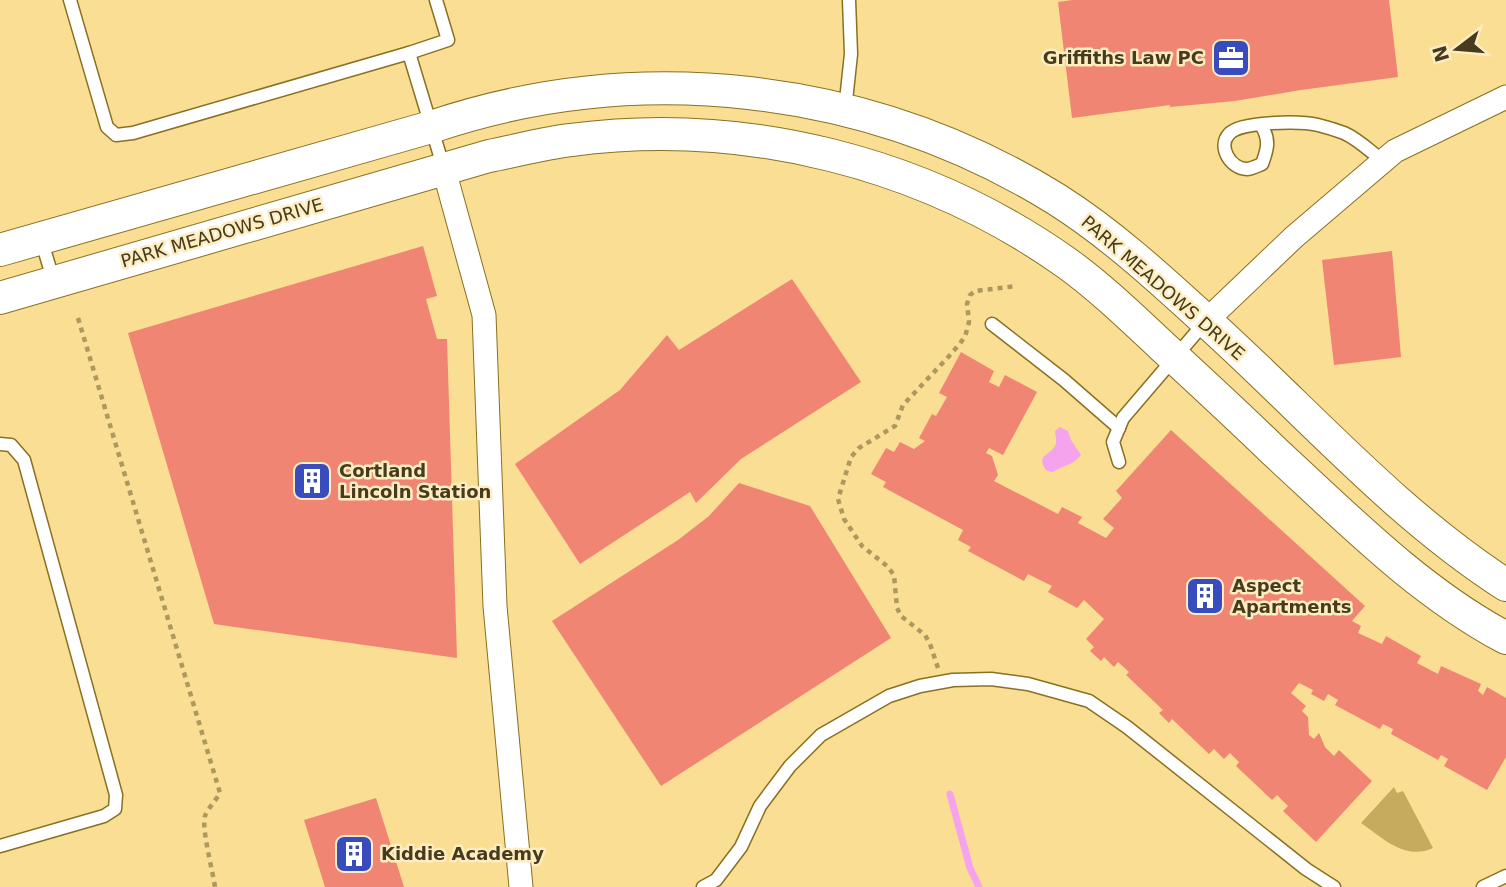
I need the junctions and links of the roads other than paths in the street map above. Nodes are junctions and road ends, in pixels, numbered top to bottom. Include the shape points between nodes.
1 (70, 0) edge
2 (436, 0) edge
3 (849, 0) edge
4 (409, 53) junction
5 (1506, 97) edge
6 (845, 110) junction
7 (1261, 125) dead end
8 (431, 127) junction
9 (1383, 161) junction
10 (444, 170) junction
11 (41, 238) junction
12 (0, 250) edge
13 (54, 282) junction
14 (0, 298) edge
15 (1206, 321) junction
16 (992, 324) dead end
17 (1176, 359) junction
18 (1119, 428) junction
19 (0, 444) edge
20 (1119, 462) dead end
21 (1506, 585) edge
22 (1506, 638) edge
23 (0, 846) edge
24 (1506, 876) edge
25 (521, 887) edge
26 (702, 887) edge
27 (1334, 887) edge
28 (1483, 887) edge

1 - 4 lane via 107,127 116,135
2 - 4 lane via 448,40
3 - 6 lane via 852,54
4 - 8 lane
5 - 9 street
6 - 8 main road, PARK MEADOWS DRIVE via 726,90 669,87 562,94 477,111
6 - 15 main road, PARK MEADOWS DRIVE via 969,152 1055,199 1099,229
7 - 9 lane via 1317,124 1346,134
8 - 10 lane
8 - 11 main road, PARK MEADOWS DRIVE
9 - 15 street
10 - 13 main road, PARK MEADOWS DRIVE
10 - 17 main road, PARK MEADOWS DRIVE via 555,142 669,133 819,151 929,186 1030,238 1071,267
10 - 25 street via 484,315 495,606
11 - 12 main road, PARK MEADOWS DRIVE
11 - 13 lane
13 - 14 main road, PARK MEADOWS DRIVE
15 - 17 lane
15 - 21 main road, PARK MEADOWS DRIVE via 1412,515
16 - 18 lane
17 - 18 lane
17 - 22 main road, PARK MEADOWS DRIVE via 1394,559 1473,621
18 - 20 lane via 1113,442
19 - 23 lane via 11,445 24,460 116,795 115,809 104,816
24 - 28 lane
26 - 27 lane via 716,880 741,847 760,807 790,766 821,735 884,698 919,686 991,678 1089,701

